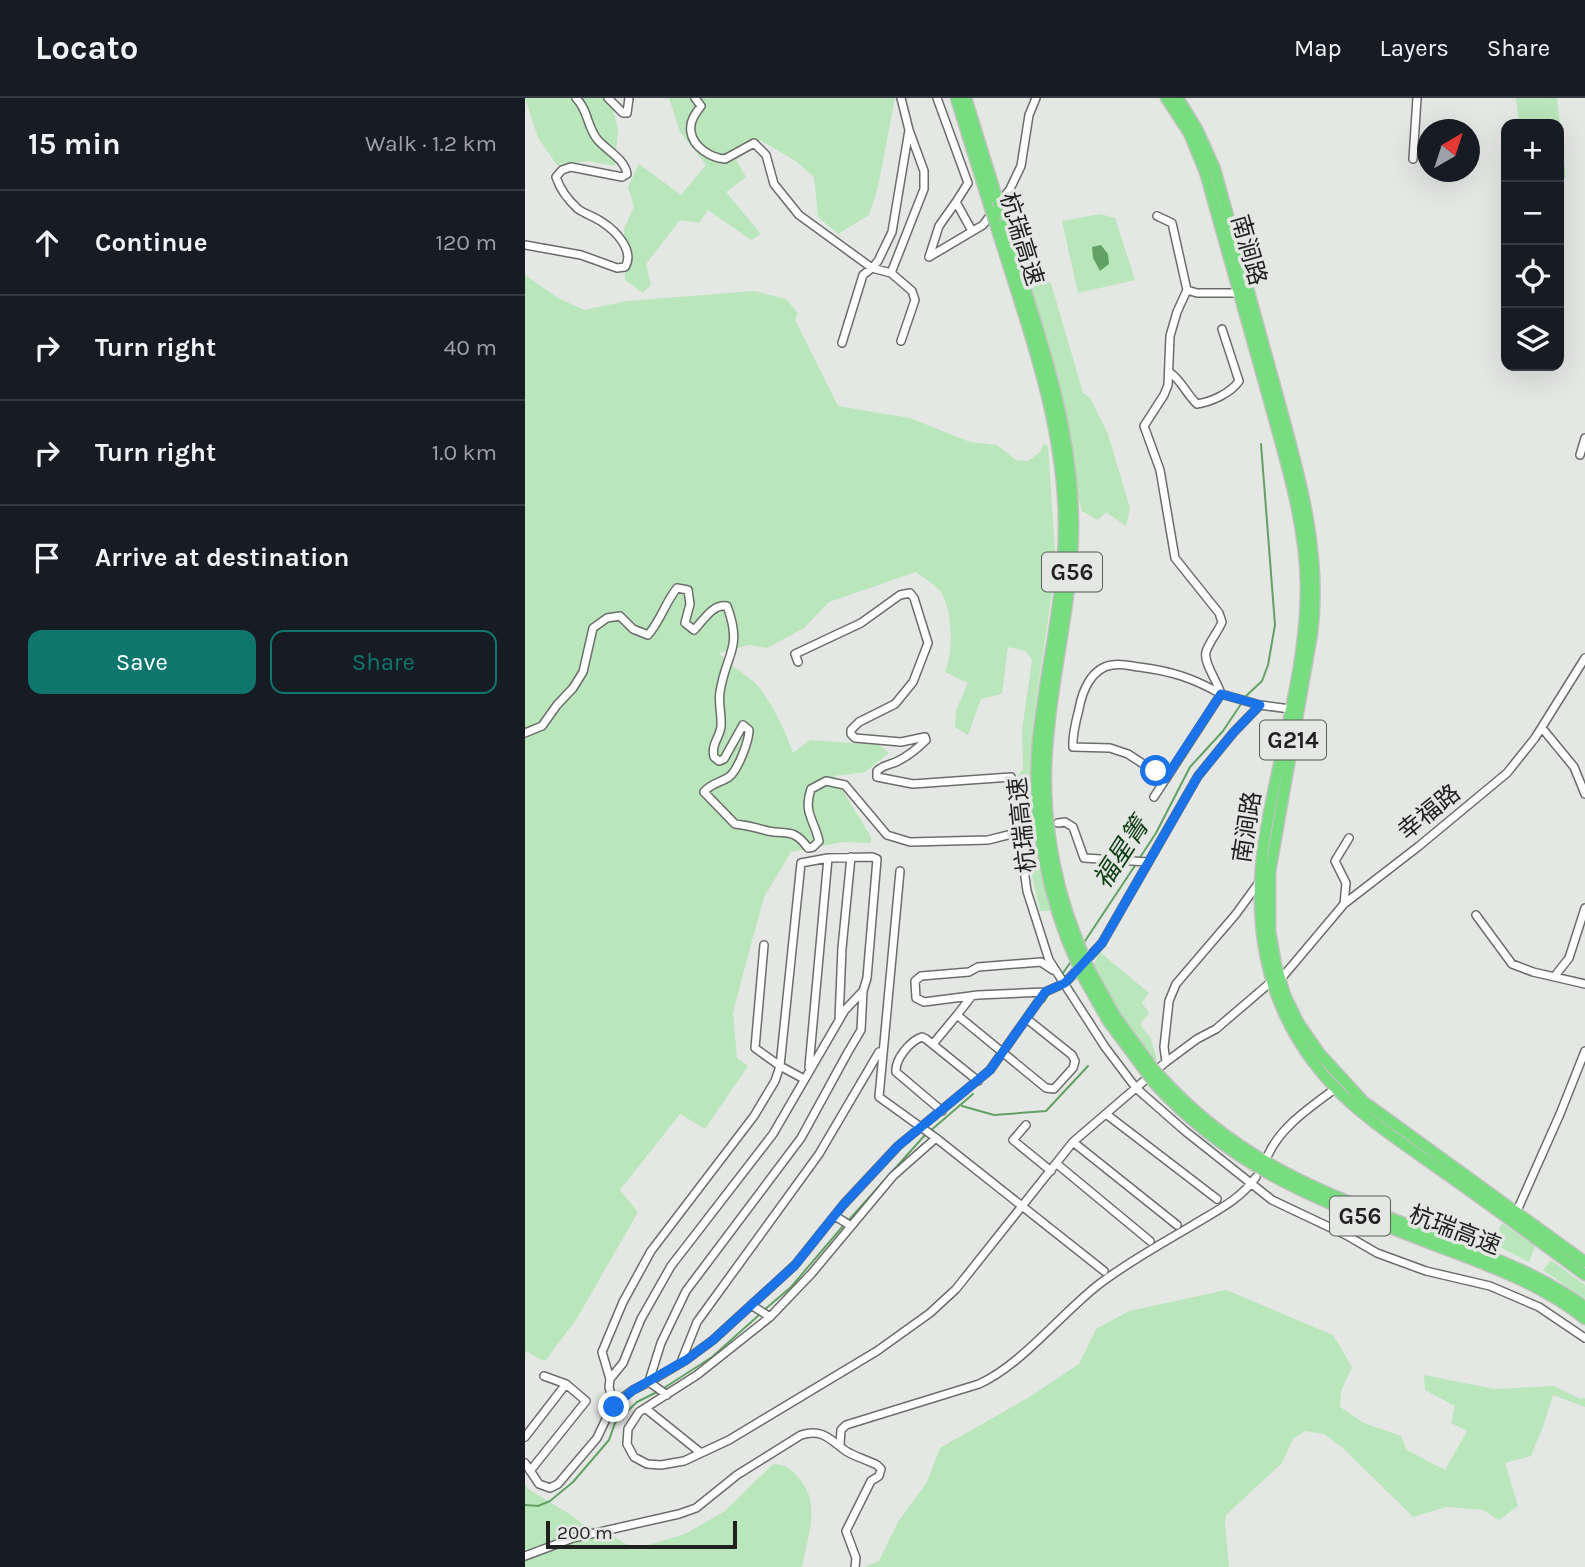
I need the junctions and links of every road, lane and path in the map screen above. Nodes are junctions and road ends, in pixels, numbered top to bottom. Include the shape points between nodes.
1 (576, 98) edge
2 (608, 98) edge
3 (629, 98) edge
4 (695, 98) edge
5 (901, 98) edge
6 (937, 98) edge
7 (956, 98) edge
8 (966, 98) edge
9 (1036, 98) edge
10 (1166, 98) edge
11 (1178, 98) edge
12 (1417, 98) edge
13 (909, 130) junction
14 (1413, 159) dead end
15 (956, 202) junction
16 (996, 212) junction
17 (1157, 216) dead end
18 (972, 232) junction
19 (525, 245) edge
20 (872, 268) junction
21 (891, 273) junction
22 (1187, 290) junction
23 (1239, 293) junction
24 (1222, 329) dead end
25 (901, 341) dead end
26 (842, 343) dead end
27 (1169, 372) junction
28 (1585, 438) edge
29 (1580, 455) dead end
30 (798, 662) dead end
31 (1584, 664) edge
32 (1221, 694) junction
33 (1260, 705) junction
34 (1294, 710) junction
35 (1542, 728) junction
36 (525, 733) edge
37 (1165, 779) junction
38 (1585, 794) edge
39 (1154, 797) dead end
40 (1058, 823) dead end
41 (1028, 830) dead end
42 (1017, 832) junction
43 (1349, 838) dead end
44 (828, 858) junction
45 (851, 858) junction
46 (1145, 862) junction
47 (900, 872) dead end
48 (1260, 880) junction
49 (1344, 904) junction
50 (1585, 908) edge
51 (1476, 915) dead end
52 (1071, 937) junction
53 (764, 945) dead end
54 (1057, 972) junction
55 (1554, 977) junction
56 (1275, 981) junction
57 (1064, 982) junction
58 (1585, 984) edge
59 (863, 990) junction
60 (1045, 992) junction
61 (971, 998) junction
62 (957, 1015) junction
63 (1027, 1019) junction
64 (839, 1021) junction
65 (933, 1044) junction
66 (882, 1047) junction
67 (1585, 1051) edge
68 (1003, 1052) junction
69 (1166, 1062) junction
70 (780, 1066) junction
71 (809, 1070) junction
72 (804, 1079) junction
73 (1158, 1080) junction
74 (978, 1081) junction
75 (1136, 1088) junction
76 (1336, 1088) junction
77 (942, 1111) junction
78 (1106, 1114) junction
79 (1025, 1125) dead end
80 (923, 1129) junction
81 (934, 1137) junction
82 (1073, 1142) junction
83 (1268, 1155) dead end
84 (1057, 1164) junction
85 (1051, 1171) junction
86 (1256, 1177) dead end
87 (1251, 1185) junction
88 (1217, 1199) dead end
89 (1023, 1205) junction
90 (1516, 1213) junction
91 (835, 1216) junction
92 (847, 1225) junction
93 (1177, 1225) dead end
94 (1150, 1241) dead end
95 (1585, 1262) edge
96 (1104, 1270) dead end
97 (1585, 1275) edge
98 (751, 1305) junction
99 (1585, 1307) edge
100 (765, 1314) junction
101 (1585, 1319) edge
102 (1585, 1338) edge
103 (681, 1363) junction
104 (544, 1376) dead end
105 (610, 1379) junction
106 (649, 1382) junction
107 (566, 1384) junction
108 (665, 1395) junction
109 (614, 1407) junction
110 (645, 1408) junction
111 (525, 1437) edge
112 (840, 1444) junction
113 (701, 1453) junction
114 (525, 1463) edge
115 (530, 1471) junction
116 (525, 1556) edge
117 (855, 1567) edge

1 - 19 street via 598,140 626,167 627,174 622,177 571,167 556,177 578,209 605,223 620,240 629,260 625,267 617,268 581,255
2 - 3 street via 627,113
4 - 20 street via 701,106 692,118 691,133 698,145 709,155 725,159 754,143 766,155 774,184 799,215
5 - 13 street
6 - 15 street via 968,183
7 - 16 highway, 杭瑞高速 / G56
8 - 16 highway, 杭瑞高速 / G56, bridge via 998,201
9 - 18 street via 1010,190
10 - 23 highway, 南涧路 / G214 via 1203,165
11 - 34 highway, 南涧路 / G214 via 1215,169 1308,511 1315,599 1311,645
12 - 14 street
13 - 20 street via 892,232
13 - 21 street via 924,171 924,189
15 - 18 street
15 - 18 street via 939,226 929,257
16 - 52 highway, 杭瑞高速 / G56 via 1054,384 1072,483 1071,576 1049,724 1046,780 1054,860
16 - 52 highway, 杭瑞高速 / G56, bridge via 995,223 1049,401 1063,484 1062,575 1040,723 1037,780 1048,877
17 - 22 street via 1172,223
20 - 21 street
20 - 26 street via 863,275
21 - 25 street via 915,300
22 - 23 street
22 - 27 street via 1170,336
23 - 34 highway, 南涧路 / G214 via 1294,489 1304,551 1305,615
24 - 27 street via 1237,369 1235,387 1197,404
27 - 32 street via 1164,395 1144,426 1160,470 1175,558 1222,622 1205,659
28 - 29 street
30 - 42 street via 795,654 861,623 909,593 928,637 913,682 895,704 859,722 851,734 901,742 926,737 909,754 881,767 877,777 913,785 1011,777
31 - 35 street, 幸福路
32 - 33 street
32 - 37 street
32 - 37 street via 1171,671 1112,664 1087,684 1073,747 1110,748 1128,754
33 - 34 street
33 - 46 street via 1198,776
34 - 48 highway, 南涧路 / G214 via 1267,824
34 - 56 highway, 南涧路 / G214 via 1270,872
35 - 38 street via 1574,767
35 - 49 street, 幸福路 via 1507,773
36 - 42 street via 542,726 573,688 583,672 593,628 620,616 648,635 677,588 688,590 685,622 694,629 720,605 727,606 733,625 735,647 719,694 721,728 713,744 714,757 724,760 743,726 749,740 732,774 704,792 735,824 788,831 808,848 813,847 819,841 806,804 811,789 826,781 845,785 887,835 910,842 988,840
37 - 39 street
40 - 46 street via 1073,827 1084,858
41 - 42 street
42 - 54 street via 1027,891
43 - 49 street via 1335,860 1346,883
44 - 45 street
44 - 70 street via 801,863
44 - 71 street
45 - 59 street via 877,859
45 - 64 street
46 - 57 street via 1102,943
47 - 66 street
48 - 56 highway, 南涧路 / G214 via 1261,932
48 - 69 street via 1175,984 1169,1002
49 - 56 street, 幸福路
50 - 55 street via 1569,958
51 - 55 street via 1512,964
52 - 73 highway, 杭瑞高速 / G56, bridge via 1086,972
53 - 70 street via 755,1048
54 - 57 street
54 - 61 street via 1041,962 978,967 969,972 921,976 915,981 920,1001
55 - 58 street
56 - 69 street, 幸福路
56 - 76 highway, 南涧路 / G214 via 1283,1012 1298,1039
56 - 90 highway, 南涧路 / G214 via 1306,1034 1348,1087
57 - 60 street
57 - 75 street
59 - 64 street
59 - 106 street via 861,1030 842,1065 801,1138 686,1291 661,1343
60 - 61 street
60 - 63 street
61 - 62 street
62 - 65 street
62 - 68 street
63 - 68 street
63 - 68 street via 1072,1055 1073,1068 1058,1087 1049,1089
64 - 71 street
65 - 74 street
65 - 77 street via 924,1037 916,1038 895,1069
66 - 80 street via 879,1097
66 - 103 street via 819,1154 697,1322
67 - 90 street
68 - 74 street
69 - 75 street, 幸福路
70 - 72 street
70 - 105 street via 754,1116 651,1251 623,1302 602,1352
71 - 72 street
72 - 105 street via 773,1134 671,1266 623,1363
73 - 99 highway, 杭瑞高速 / G56 via 1223,1135 1288,1175 1519,1269
73 - 101 highway, 杭瑞高速 / G56 via 1180,1110 1218,1142 1284,1184 1516,1277
74 - 77 street
75 - 78 street, 幸福路
75 - 87 street
76 - 83 street via 1283,1132
76 - 97 highway, 南涧路 / G214 via 1381,1128
77 - 80 street
78 - 82 street, 幸福路
78 - 88 street
79 - 85 street via 1013,1140
80 - 81 street
80 - 91 street via 898,1146
81 - 89 street
81 - 92 street
82 - 84 street, 幸福路
82 - 93 street
84 - 85 street, 幸福路
84 - 94 street
85 - 89 street, 幸福路
86 - 87 street
87 - 102 street via 1377,1253 1426,1271 1490,1286 1539,1307
87 - 112 street via 1097,1285 999,1374 846,1425
89 - 96 street
89 - 113 street, 幸福路 via 956,1289 930,1313 757,1424
90 - 95 highway, 南涧路 / G214
91 - 92 street
91 - 98 street via 795,1265
92 - 100 street via 812,1273
98 - 100 street
98 - 103 street
100 - 108 street via 697,1375
103 - 106 street
104 - 107 street
105 - 109 street
106 - 108 street
106 - 109 street
107 - 111 street
107 - 115 street via 586,1401
108 - 110 street
109 - 115 street via 597,1438 558,1484 550,1488 539,1484
110 - 113 street
110 - 113 street, 幸福路 via 628,1429 634,1457 661,1465
112 - 116 street via 812,1432 801,1435 737,1475 696,1508 573,1538
112 - 117 street via 881,1469 846,1531
114 - 115 street

